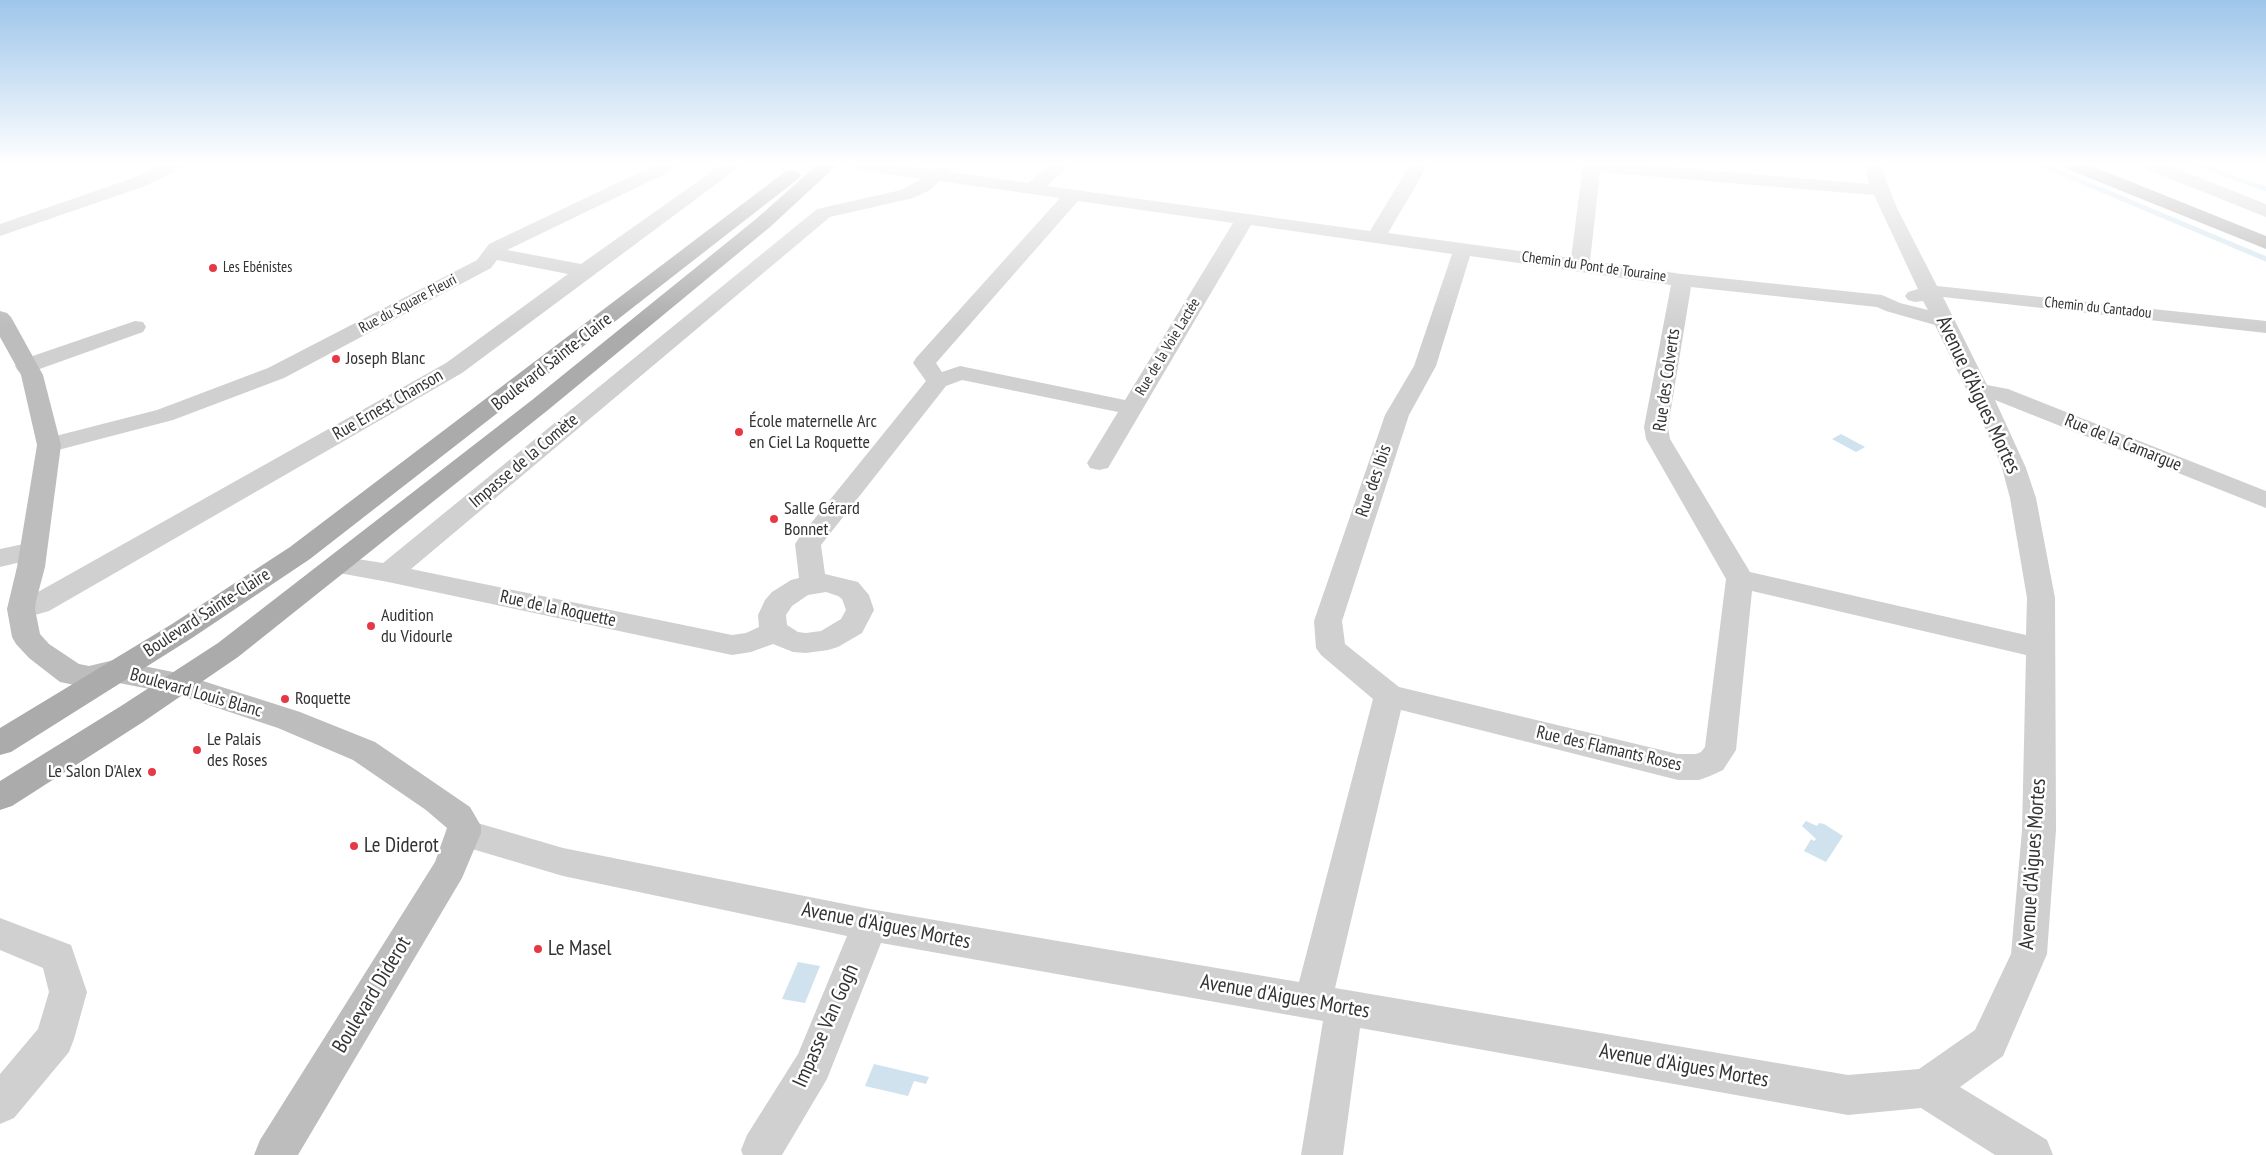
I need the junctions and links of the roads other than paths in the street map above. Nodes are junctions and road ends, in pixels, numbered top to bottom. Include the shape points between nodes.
1 (32, 219) edge
2 (557, 219) edge
3 (658, 219) edge
4 (744, 219) edge
5 (767, 219) edge
6 (817, 219) edge
7 (1052, 219) edge
8 (1245, 219) joint
9 (1387, 219) edge
10 (1586, 219) edge
11 (1897, 219) edge
12 (2202, 219) edge
13 (2213, 219) edge
14 (2227, 227) junction
15 (0, 230) edge
16 (1376, 237) junction
17 (2266, 243) edge
18 (1463, 249) junction
19 (492, 253) junction
20 (1580, 265) junction
21 (586, 271) junction
22 (1682, 280) junction
23 (1931, 294) junction
24 (1882, 301) junction
25 (0, 317) edge
26 (1944, 321) junction
27 (135, 327) dead end
28 (2266, 327) edge
29 (26, 366) junction
30 (938, 381) junction
31 (1978, 390) junction
32 (1132, 408) junction
33 (49, 445) junction
34 (1099, 463) dead end
35 (2266, 500) edge
36 (33, 551) junction
37 (300, 553) junction
38 (0, 558) edge
39 (338, 565) junction
40 (388, 573) junction
41 (1740, 579) junction
42 (814, 584) junction
43 (21, 609) junction
44 (776, 631) junction
45 (2040, 648) junction
46 (114, 672) junction
47 (178, 684) junction
48 (1389, 696) junction
49 (0, 743) edge
50 (0, 797) edge
51 (464, 833) junction
52 (870, 925) junction
53 (0, 934) edge
54 (1330, 1004) junction
55 (1926, 1088) junction
56 (0, 1104) edge
57 (762, 1150) dead end
58 (275, 1155) edge
59 (1322, 1155) edge
60 (2032, 1155) edge

1 - 15 street
2 - 19 street, Rue du Square Fleuri via 496,248
3 - 21 street, Rue Ernest Chanson
4 - 37 main road, Boulevard Sainte-Claire
5 - 39 main road, Boulevard Sainte-Claire
6 - 40 street, Impasse de la Comète
7 - 30 street via 924,362
8 - 16 street, Chemin du Pont de Touraine
8 - 32 street, Rue de la Voie Lactée
9 - 16 street
10 - 20 street
11 - 23 street, Avenue d'Aigues Mortes
12 - 14 main road
13 - 14 main road
14 - 17 main road
16 - 18 street, Chemin du Pont de Touraine
18 - 20 street, Chemin du Pont de Touraine
18 - 48 street, Rue des Ibis via 1425,366 1396,415 1328,621 1332,648
19 - 21 street
19 - 33 street, Rue du Square Fleuri via 484,264 276,373 165,415
20 - 22 street, Chemin du Pont de Touraine
21 - 43 street, Rue Ernest Chanson via 454,368 40,604
22 - 24 street, Chemin du Pont de Touraine
22 - 41 street, Rue des Colverts via 1656,428 1658,439
23 - 24 street, Chemin du Pont de Touraine
23 - 26 street, Avenue d'Aigues Mortes
23 - 28 street, Chemin du Cantadou via 1941,291
24 - 26 street, Chemin du Pont de Touraine
25 - 29 main road, Boulevard Louis Blanc
26 - 31 street, Avenue d'Aigues Mortes
27 - 29 street
29 - 33 main road, Boulevard Louis Blanc via 32,375
30 - 32 street, Rue de la Voie Lactée via 960,373
30 - 42 street via 812,536 808,544
31 - 35 street, Rue de la Camargue via 2000,394
31 - 45 street, Avenue d'Aigues Mortes via 2014,468 2023,498 2041,598
32 - 34 street
33 - 36 main road, Boulevard Louis Blanc
36 - 38 street
36 - 43 main road, Boulevard Louis Blanc
37 - 39 main road
37 - 46 main road, Boulevard Sainte-Claire
39 - 40 street, Rue de la Roquette
39 - 47 main road, Boulevard Sainte-Claire via 228,650
40 - 44 street, Rue de la Roquette via 732,645 751,642
41 - 45 street
41 - 48 street, Rue des Flamants Roses via 1720,750 1712,760 1699,767 1678,767
42 - 44 street via 791,592 775,607 772,624
42 - 44 street via 838,585 855,595 860,610 852,626 819,642 793,642
43 - 46 main road, Boulevard Louis Blanc via 26,637 71,674 89,676
45 - 55 street, Avenue d'Aigues Mortes via 2039,830 2029,954 1989,1043
46 - 47 main road, Boulevard Louis Blanc
46 - 49 main road, Boulevard Sainte-Claire
47 - 50 main road, Boulevard Sainte-Claire
47 - 51 main road, Boulevard Louis Blanc via 289,720 364,751 458,817
48 - 54 street
51 - 52 street, Avenue d'Aigues Mortes via 563,862
51 - 58 main road, Boulevard Diderot via 450,868
52 - 54 street, Avenue d'Aigues Mortes
52 - 57 street, Impasse Van Gogh via 813,1066
53 - 56 street via 58,957 68,992 55,1039
54 - 55 street, Avenue d'Aigues Mortes via 1848,1094
54 - 59 street via 1340,1030
55 - 60 street

